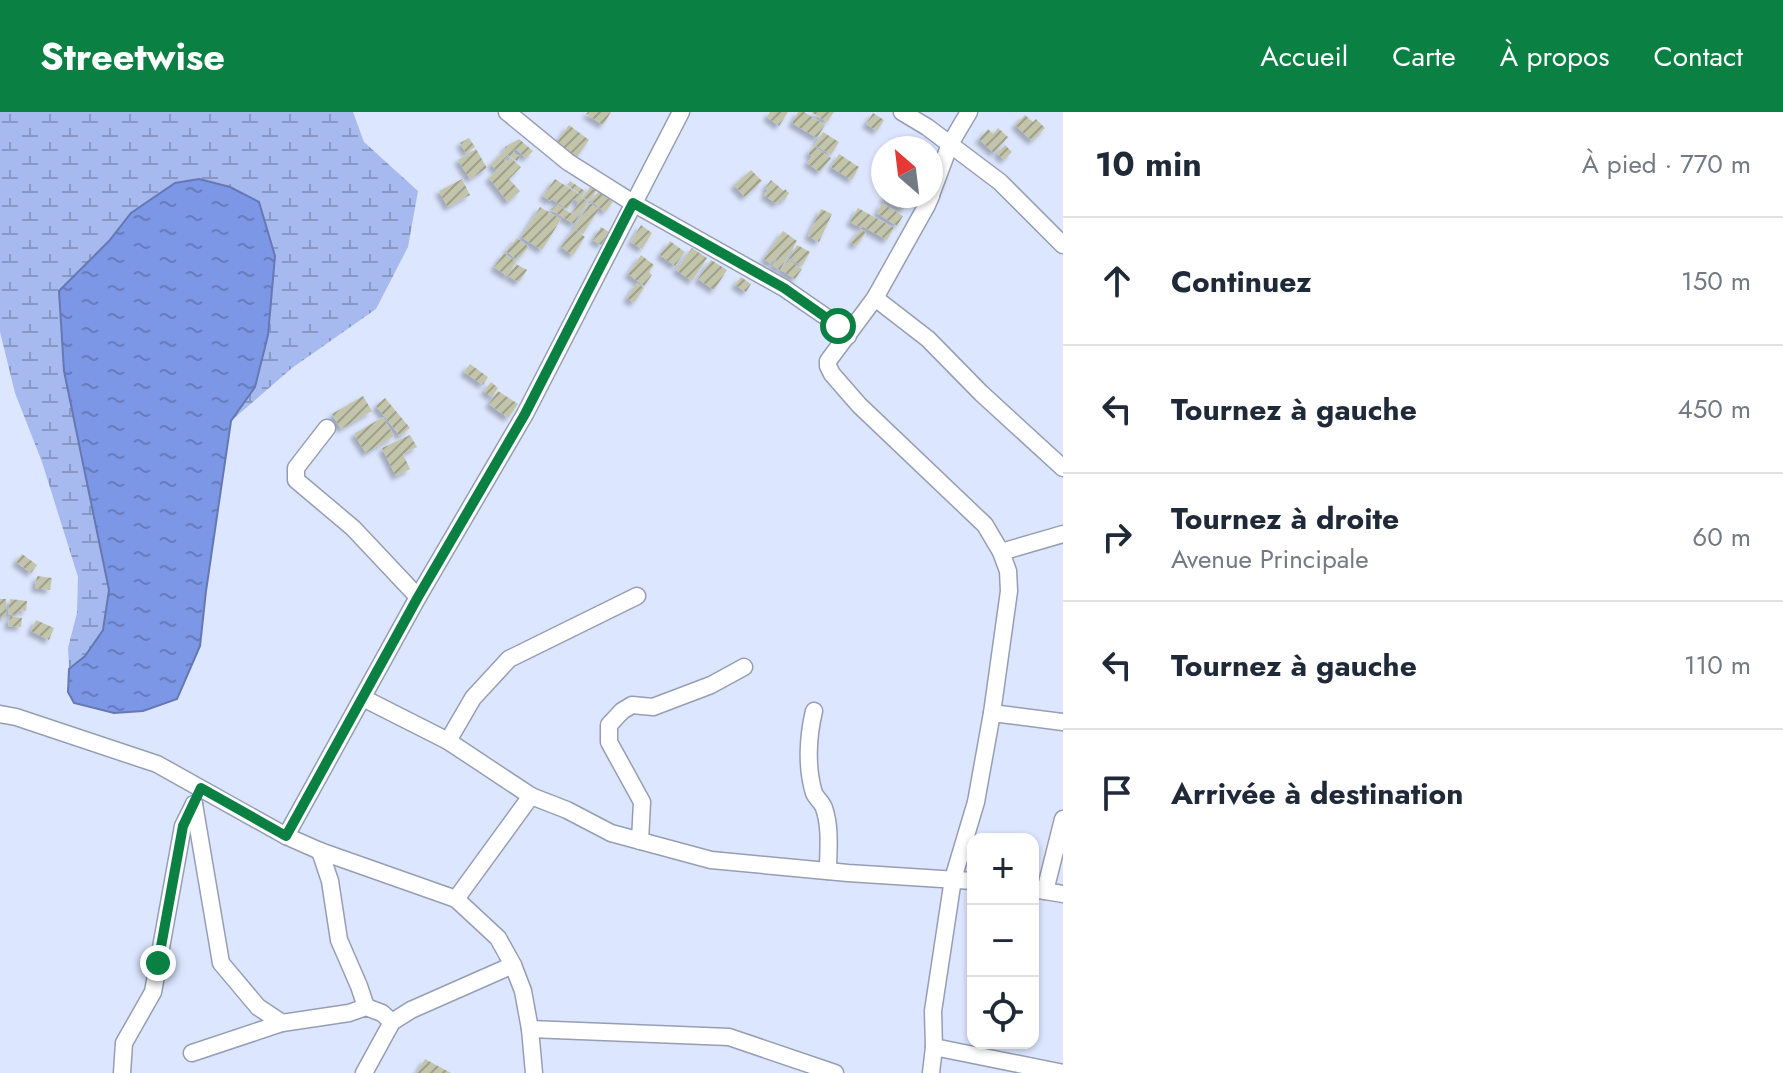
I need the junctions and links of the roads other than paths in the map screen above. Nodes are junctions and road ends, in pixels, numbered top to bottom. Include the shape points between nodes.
1 (507, 112) edge
2 (681, 112) edge
3 (902, 112) edge
4 (969, 112) edge
5 (950, 144) junction
6 (943, 163) edge
7 (633, 203) junction
8 (924, 208) edge
9 (1063, 245) edge
10 (875, 298) junction
11 (848, 336) junction
12 (327, 428) dead end
13 (1063, 468) edge
14 (1063, 534) edge
15 (1001, 552) junction
16 (637, 596) dead end
17 (418, 597) junction
18 (744, 667) dead end
19 (363, 698) junction
20 (814, 711) dead end
21 (992, 713) junction
22 (0, 714) edge
23 (1063, 722) edge
24 (448, 741) junction
25 (201, 788) junction
26 (531, 796) junction
27 (194, 804) junction
28 (1063, 819) edge
29 (286, 836) junction
30 (640, 841) junction
31 (320, 851) junction
32 (828, 871) junction
33 (953, 879) junction
34 (967, 880) edge
35 (1039, 890) edge
36 (1063, 894) edge
37 (456, 899) junction
38 (513, 965) junction
39 (366, 1007) junction
40 (392, 1022) junction
41 (282, 1023) junction
42 (530, 1029) junction
43 (934, 1047) junction
44 (192, 1053) dead end
45 (122, 1073) edge
46 (364, 1073) edge
47 (534, 1073) edge
48 (835, 1073) edge
49 (931, 1073) edge
50 (1063, 1073) edge

1 - 7 street via 568,162
2 - 7 street
3 - 5 street
4 - 5 street
5 - 6 street
5 - 9 street via 1000,182
7 - 11 street via 784,288
7 - 17 street via 525,414
8 - 10 street
10 - 11 street
10 - 13 street via 928,339
11 - 15 street via 828,361 832,374 985,525
12 - 17 street via 296,468 296,480 353,528
14 - 15 street
15 - 21 street via 1009,591
16 - 24 street via 509,659 473,698
17 - 19 street
18 - 30 street via 653,707 632,705 609,725 609,742 642,802
19 - 24 street
19 - 29 street
20 - 32 street via 809,759 829,835
21 - 23 street
21 - 33 street via 976,802
22 - 25 street via 157,764
24 - 26 street
25 - 27 street
25 - 29 street
26 - 30 street
26 - 37 street
27 - 41 street via 221,963 258,1007
27 - 45 street via 183,826 153,992 124,1043
28 - 35 street
29 - 31 street
30 - 32 street via 711,860
31 - 37 street
31 - 39 street via 339,940
32 - 33 street
33 - 34 street
33 - 43 street via 933,1011
35 - 36 street
37 - 38 street via 498,938
38 - 40 street
38 - 42 street
39 - 40 street
39 - 41 street
40 - 46 street
41 - 44 street
42 - 47 street
42 - 48 street via 729,1037
43 - 49 street
43 - 50 street

